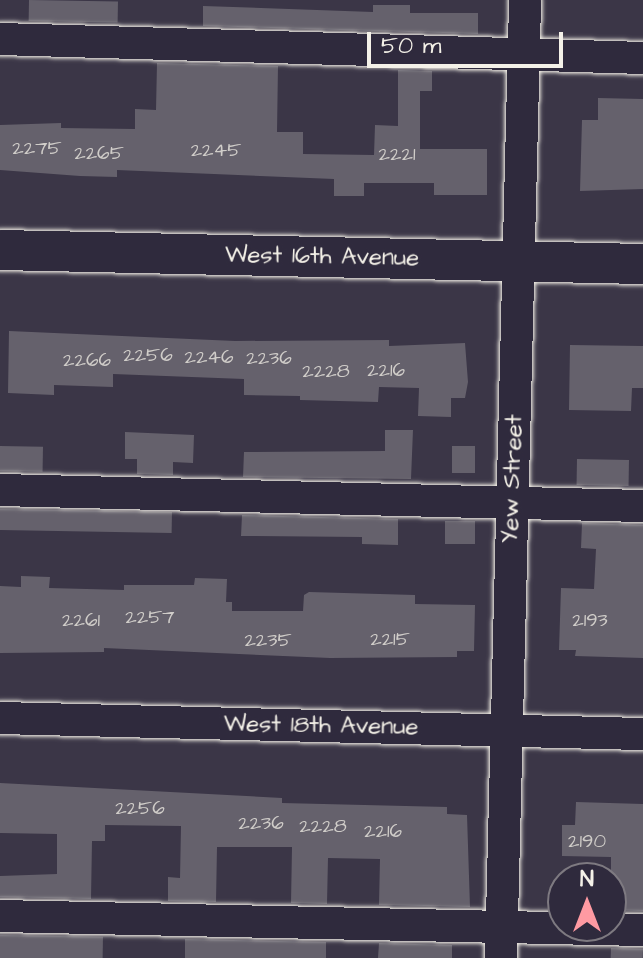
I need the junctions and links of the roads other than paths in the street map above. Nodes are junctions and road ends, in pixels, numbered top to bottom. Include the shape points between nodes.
1 (525, 0) edge
2 (0, 39) edge
3 (523, 55) junction
4 (643, 58) edge
5 (0, 250) edge
6 (520, 261) junction
7 (643, 264) edge
8 (0, 490) edge
9 (511, 502) junction
10 (643, 506) edge
11 (0, 718) edge
12 (507, 731) junction
13 (643, 734) edge
14 (0, 916) edge
15 (643, 930) edge
16 (502, 943) edge

1 - 3 street, Yew Street
2 - 3 street
3 - 4 street
3 - 6 street, Yew Street
5 - 6 main road, West 16th Avenue
6 - 7 main road, West 16th Avenue
6 - 9 street, Yew Street
8 - 9 street
9 - 10 street
9 - 12 street, Yew Street
11 - 12 street, West 18th Avenue
12 - 13 street, West 18th Avenue
12 - 16 street, Yew Street
14 - 16 street
15 - 16 street

